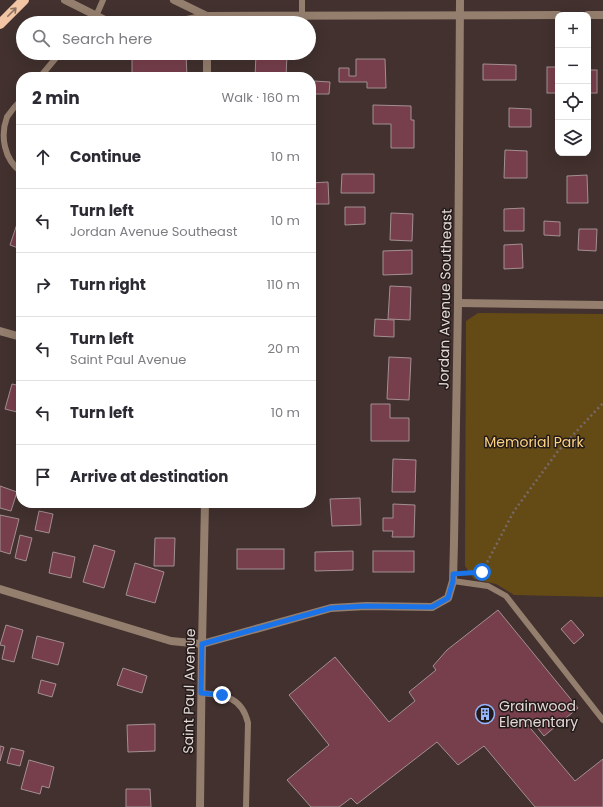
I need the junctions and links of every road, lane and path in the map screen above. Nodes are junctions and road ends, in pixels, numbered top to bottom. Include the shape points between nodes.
1 (24, 0) edge
2 (65, 0) edge
3 (103, 0) edge
4 (174, 0) edge
5 (302, 0) edge
6 (460, 0) edge
7 (460, 15) junction
8 (555, 15) edge
9 (591, 15) edge
10 (603, 15) edge
11 (89, 16) edge
12 (97, 16) edge
13 (202, 16) edge
14 (302, 16) joint
15 (0, 24) edge
16 (54, 60) edge
17 (207, 60) edge
18 (44, 72) edge
19 (207, 72) edge
20 (16, 106) edge
21 (16, 168) edge
22 (458, 303) junction
23 (603, 305) edge
24 (0, 331) edge
25 (16, 336) edge
26 (603, 403) edge
27 (205, 508) edge
28 (453, 577) junction
29 (0, 589) edge
30 (202, 644) junction
31 (201, 693) junction
32 (603, 720) edge
33 (200, 807) edge
34 (246, 807) edge

15 -> 1 main road
2 - 11 street
3 - 12 lane
4 - 13 street
5 - 14 lane
6 - 7 street, Jordan Avenue Southeast
7 - 8 street
7 - 14 street
7 - 22 street, Jordan Avenue Southeast
9 - 10 street
16 - 18 lane
17 - 19 street
20 - 21 lane via 2,128 5,154
22 - 23 street
22 - 28 street, Jordan Avenue Southeast
24 - 25 street
26 - 28 path via 558,451 514,511 482,572
27 - 30 street, Saint Paul Avenue
28 - 30 street, Jordan Avenue Southeast via 448,598 432,607 331,608
28 - 32 lane via 488,586 506,596
29 - 30 street via 172,641
30 - 31 street, Saint Paul Avenue
31 - 33 street, Saint Paul Avenue
31 - 34 lane via 229,697 239,704 246,715

